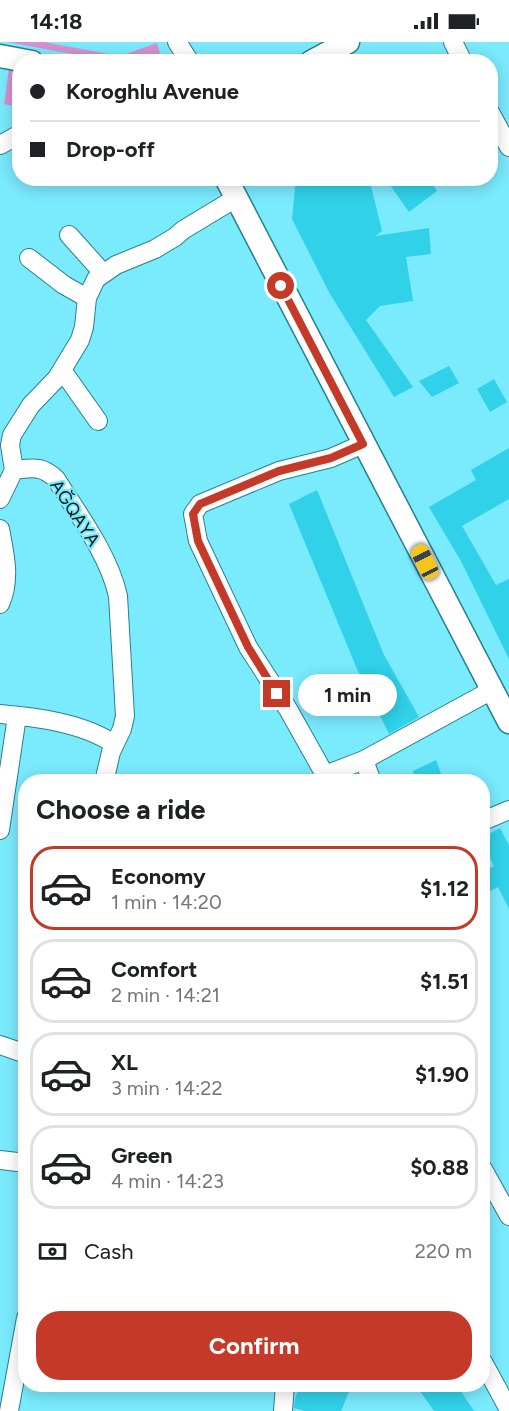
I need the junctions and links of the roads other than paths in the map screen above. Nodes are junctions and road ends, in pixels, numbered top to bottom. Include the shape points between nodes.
1 (348, 42) edge
2 (326, 54) edge
3 (498, 127) edge
4 (509, 147) edge
5 (231, 188) edge
6 (69, 235) dead end
7 (29, 258) dead end
8 (103, 273) junction
9 (87, 298) junction
10 (62, 370) junction
11 (99, 421) dead end
12 (363, 444) junction
13 (5, 445) edge
14 (14, 470) junction
15 (0, 499) edge
16 (0, 529) edge
17 (0, 604) edge
18 (492, 690) junction
19 (9, 715) edge
20 (509, 722) edge
21 (114, 744) junction
22 (364, 760) junction
23 (106, 774) edge
24 (325, 774) edge
25 (335, 774) edge
26 (369, 774) edge
27 (509, 810) edge
28 (490, 818) edge
29 (0, 830) edge
30 (0, 1045) edge
31 (18, 1051) edge
32 (0, 1160) edge
33 (18, 1163) edge
34 (490, 1182) edge
35 (509, 1216) edge
36 (18, 1362) edge
37 (490, 1374) edge
38 (284, 1392) edge
39 (507, 1402) edge
40 (9, 1411) edge
41 (283, 1411) edge

1 - 2 street
3 - 4 street
5 - 8 street via 175,237
5 - 12 street
6 - 8 street
7 - 9 street
8 - 9 street
9 - 10 street via 80,340
10 - 11 street
10 - 13 street via 31,405
12 - 18 street
12 - 24 street via 331,458 279,471 200,504 193,514 198,541 248,647
13 - 14 street
14 - 15 street
14 - 21 street, AĞQAYA via 48,471 115,580 125,716
16 - 17 street via 7,578
18 - 20 street
18 - 22 street
19 - 21 street via 43,719
19 - 29 street
21 - 23 street, AĞQAYA
22 - 25 street
22 - 26 street
27 - 28 street
30 - 31 street
32 - 33 street
34 - 35 street
36 - 40 street
37 - 39 street
38 - 41 street

